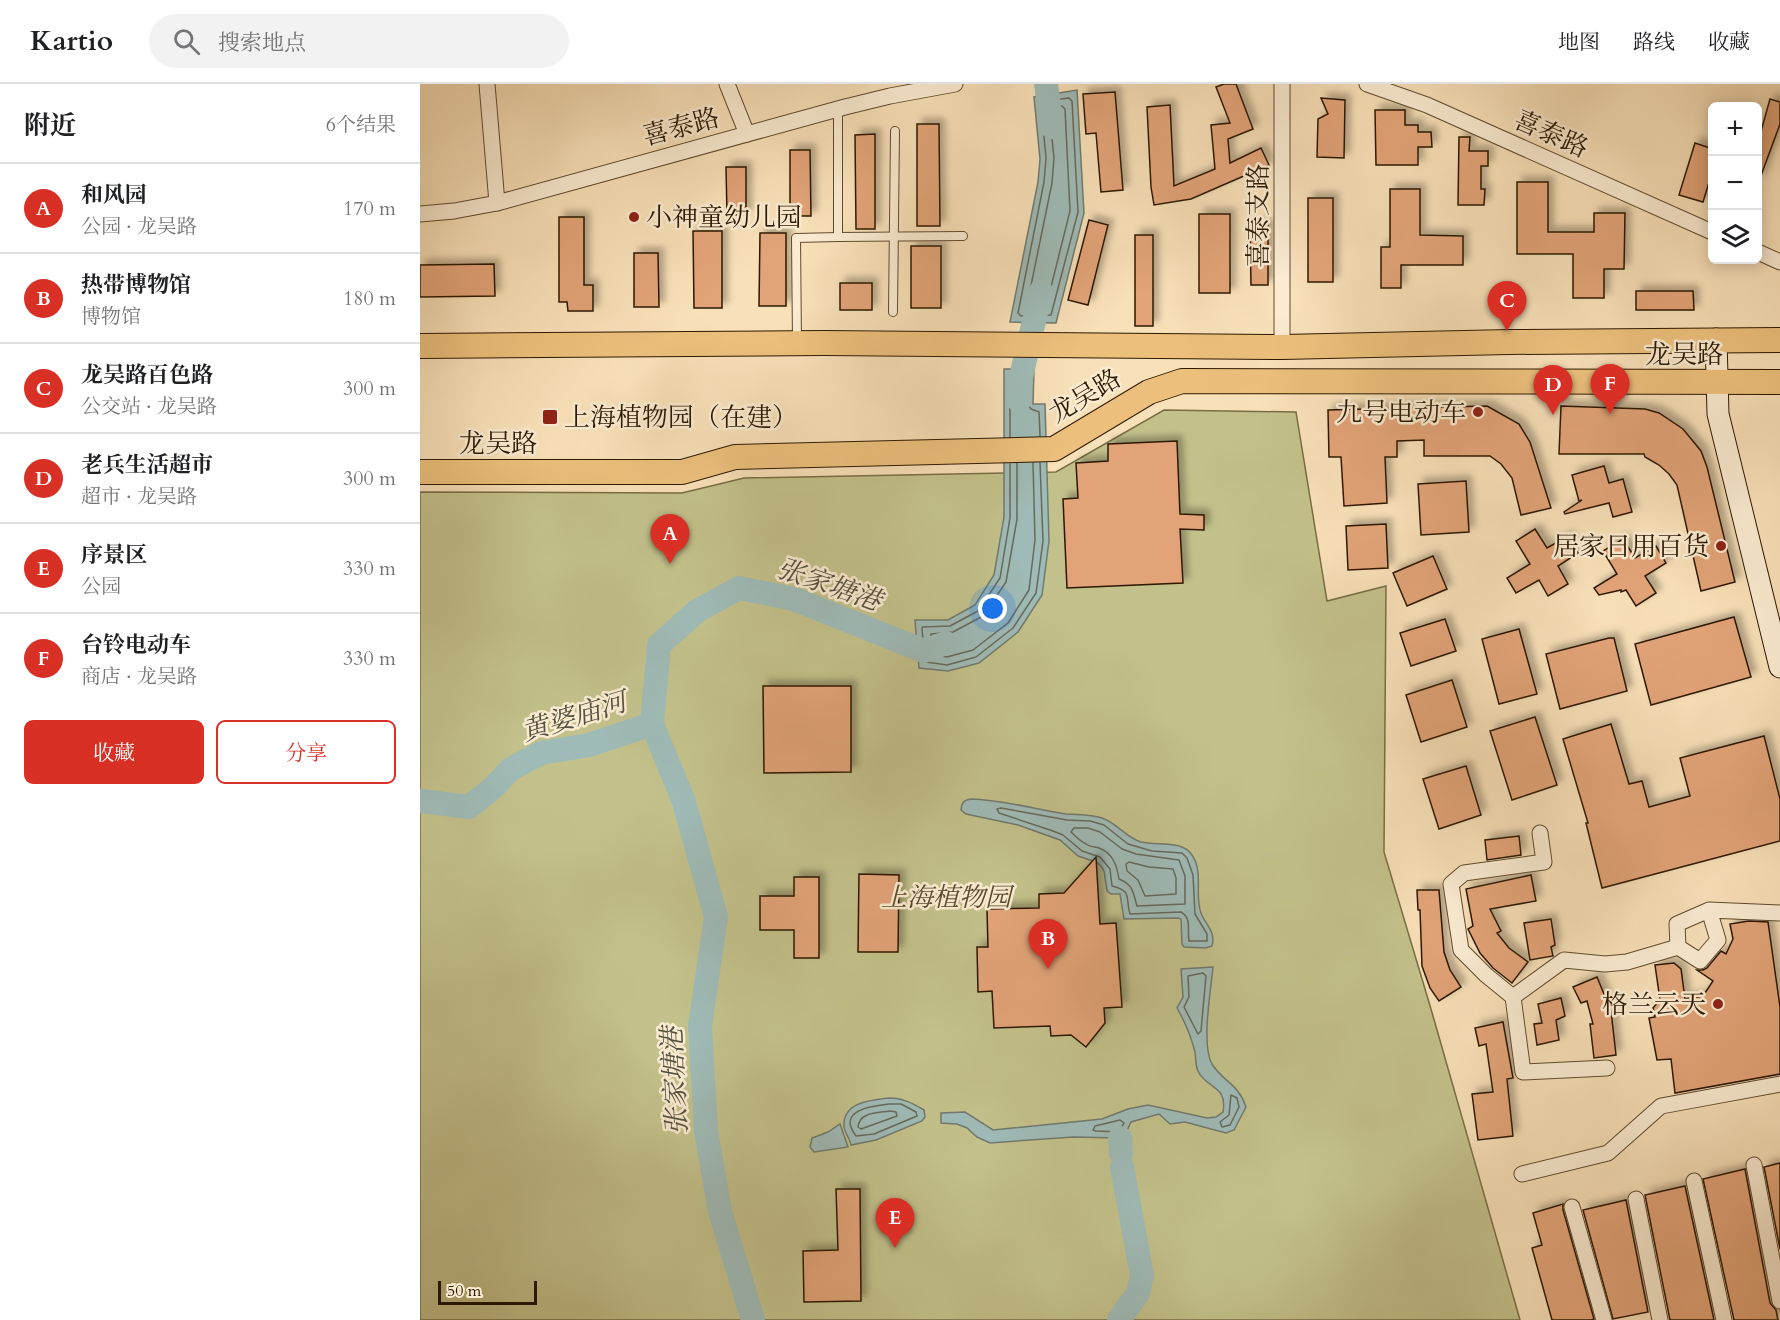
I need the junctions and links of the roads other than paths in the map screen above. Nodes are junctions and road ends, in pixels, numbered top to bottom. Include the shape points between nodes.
1 (487, 84) edge
2 (727, 84) edge
3 (955, 84) edge
4 (1282, 84) edge
5 (1367, 84) edge
6 (838, 110) junction
7 (895, 131) dead end
8 (747, 134) junction
9 (497, 203) junction
10 (420, 214) edge
11 (1708, 230) edge
12 (963, 236) dead end
13 (838, 237) junction
14 (894, 237) junction
15 (1762, 254) edge
16 (1780, 262) edge
17 (893, 312) dead end
18 (1716, 339) junction
19 (1780, 340) edge
20 (797, 344) junction
21 (420, 346) edge
22 (1282, 347) junction
23 (1780, 382) edge
24 (1716, 383) junction
25 (420, 472) edge
26 (1780, 667) edge
27 (1540, 833) dead end
28 (1709, 910) junction
29 (1780, 913) edge
30 (1678, 947) junction
31 (1513, 997) junction
32 (1607, 1068) dead end
33 (1780, 1084) edge
34 (1754, 1165) dead end
35 (1522, 1174) dead end
36 (1694, 1181) dead end
37 (1636, 1199) dead end
38 (1572, 1207) dead end
39 (1780, 1301) edge
40 (1604, 1320) edge
41 (1660, 1320) edge
42 (1724, 1320) edge

1 - 9 street
2 - 8 street
3 - 6 street, 喜泰路
4 - 22 street, 喜泰支路
5 - 11 street, 喜泰路 via 1427,105
6 - 8 street, 喜泰路
6 - 13 lane
7 - 14 lane
8 - 9 street, 喜泰路
9 - 10 street, 喜泰路
12 - 14 lane
13 - 14 lane
13 - 20 lane via 796,238
14 - 17 lane
15 - 16 street
18 - 19 main road, 龙吴路
18 - 22 main road, 龙吴路
18 - 24 street
20 - 21 main road, 龙吴路
20 - 22 main road, 龙吴路
23 - 24 main road, 龙吴路
24 - 25 main road, 龙吴路 via 1182,381 1149,392 1054,448 735,457 682,472
24 - 26 street via 1718,414
27 - 31 street via 1544,862 1464,873 1451,884 1461,950
28 - 29 street
28 - 30 street via 1677,924
28 - 30 street via 1718,940 1700,961
30 - 31 street via 1627,962 1564,960
31 - 32 street via 1523,1072
33 - 35 street via 1661,1106 1608,1153
34 - 39 street
36 - 42 street
37 - 41 street
38 - 40 street

